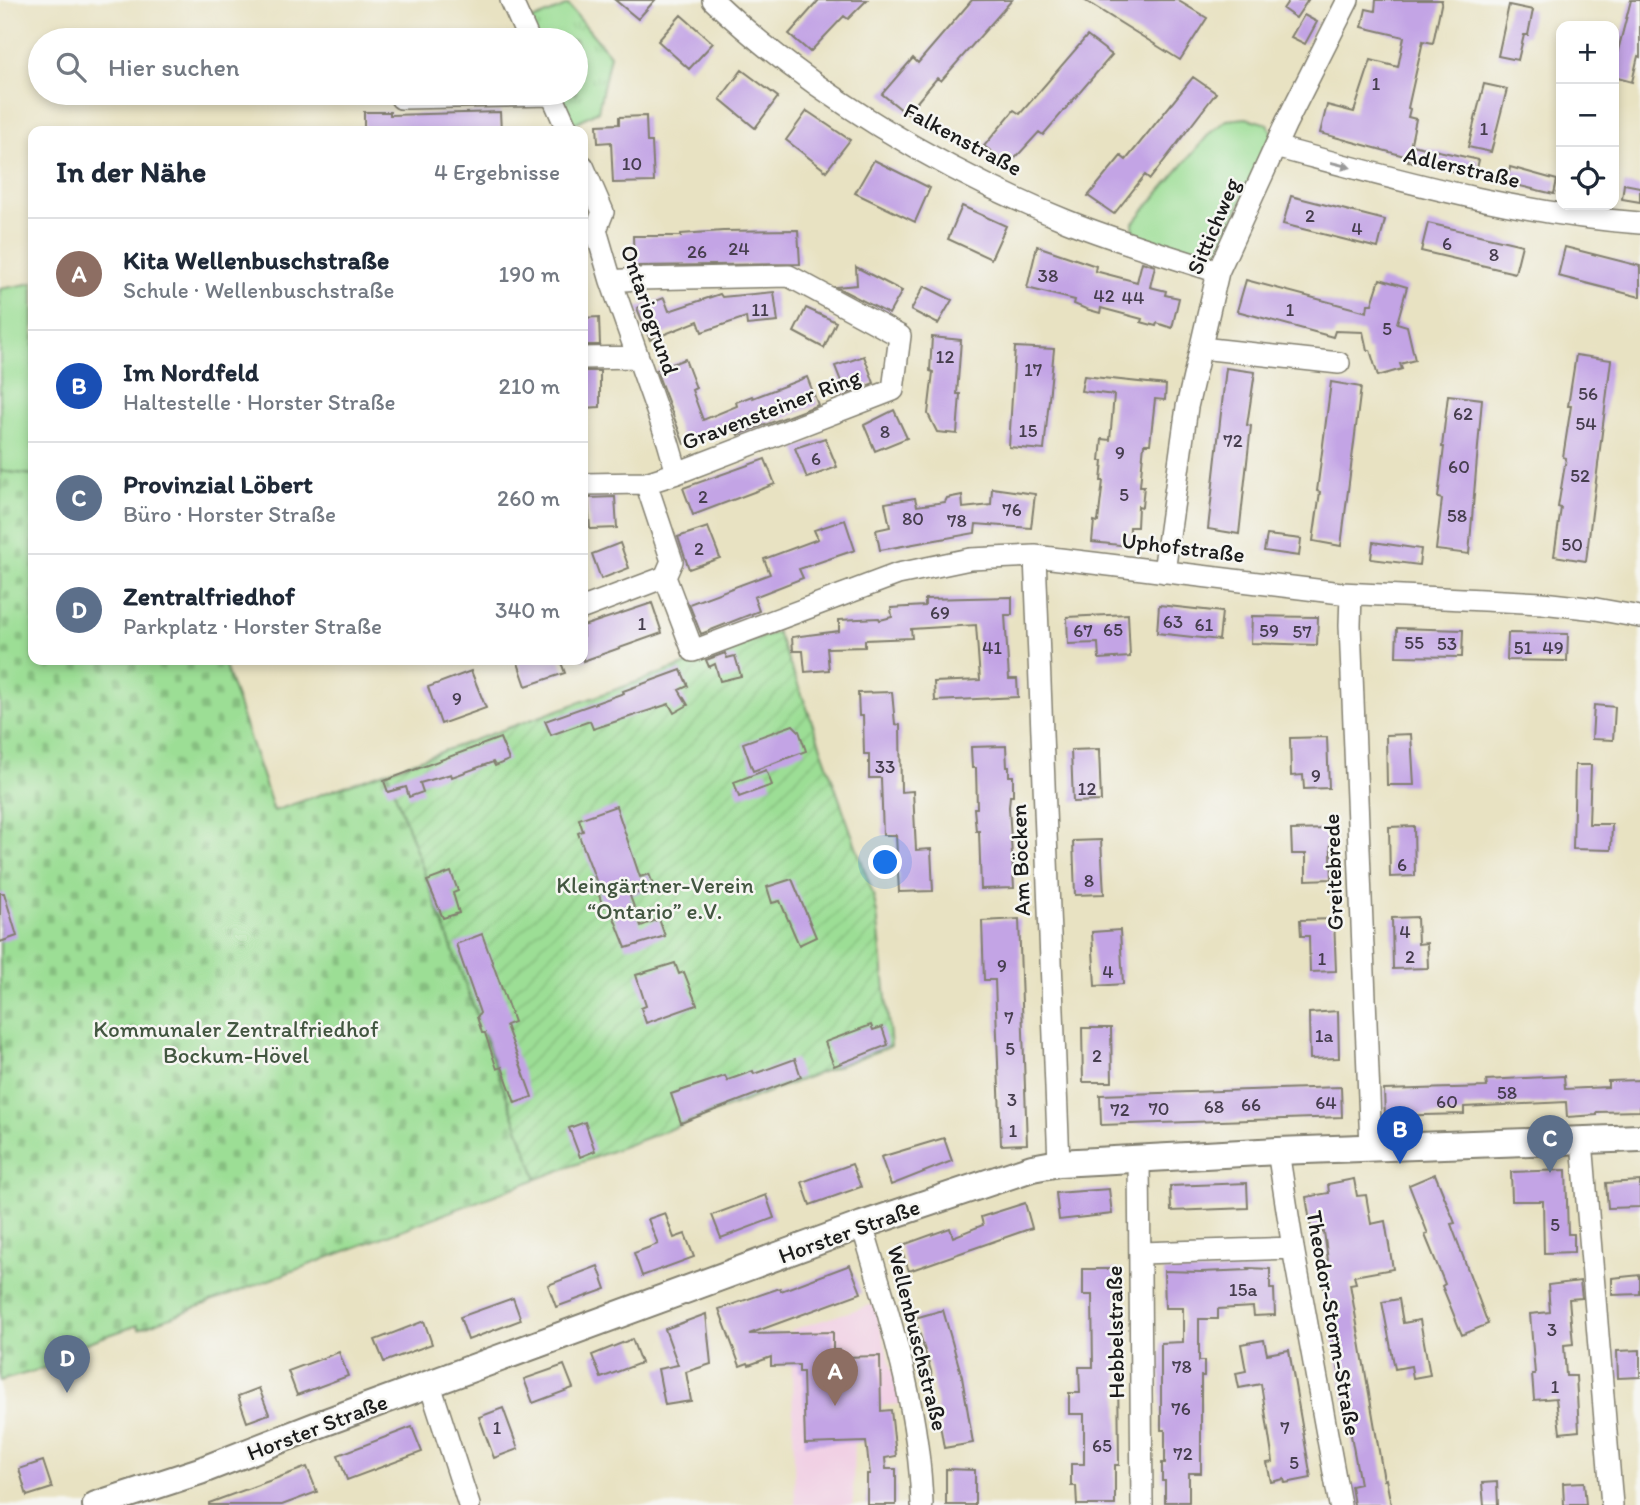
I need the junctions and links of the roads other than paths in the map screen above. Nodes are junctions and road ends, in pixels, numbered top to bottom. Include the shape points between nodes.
1 (511, 0) edge
2 (713, 0) edge
3 (1348, 0) edge
4 (524, 28) edge
5 (557, 105) edge
6 (566, 126) edge
7 (1275, 147) junction
8 (588, 178) edge
9 (1640, 223) edge
10 (589, 230) edge
11 (1217, 272) junction
12 (611, 281) junction
13 (1201, 348) junction
14 (638, 357) junction
15 (588, 358) edge
16 (1339, 363) dead end
17 (677, 473) junction
18 (646, 483) junction
19 (588, 484) edge
20 (1035, 556) junction
21 (1164, 572) junction
22 (665, 578) junction
23 (1351, 594) junction
24 (588, 606) edge
25 (1640, 617) edge
26 (1640, 1138) edge
27 (1582, 1140) junction
28 (1371, 1147) junction
29 (1278, 1151) junction
30 (1139, 1158) junction
31 (1059, 1163) junction
32 (862, 1225) junction
33 (1293, 1248) junction
34 (1141, 1253) junction
35 (430, 1385) junction
36 (96, 1505) edge
37 (469, 1505) edge
38 (922, 1505) edge
39 (1142, 1505) edge
40 (1340, 1505) edge
41 (1612, 1505) edge

1 - 4 street
2 - 11 street, Falkenstraße via 808,78 939,162 1066,220
3 - 7 street, Sittichweg
5 - 6 street
7 -> 9 street, Adlerstraße via 1493,203
7 - 11 street, Sittichweg
8 - 10 street, Ontariogrund via 603,212
10 - 12 street, Ontariogrund
11 - 13 street, Sittichweg
12 - 14 street, Ontariogrund
12 - 17 street, Gravensteiner Ring via 789,276 900,335 893,390
13 - 16 street
13 - 21 street, Sittichweg via 1181,443
14 - 15 street
14 - 17 street, Ontariogrund
17 - 18 street, Gravensteiner Ring
18 - 19 street, Gravensteiner Ring
18 - 22 street via 672,561
20 - 21 street, Uphofstraße
20 - 22 street, Uphofstraße via 970,559 898,574 693,651
20 - 31 street, Am Böcken
21 - 23 street, Uphofstraße
22 - 24 street
23 - 25 street, Uphofstraße via 1542,603
23 - 28 street, Greitebrede
26 - 27 street, Horster Straße
27 - 28 street, Horster Straße
27 - 41 street
28 - 29 street, Horster Straße
29 - 30 street, Horster Straße
29 - 33 street, Theodor-Storm-Straße
30 - 31 street, Horster Straße
30 - 34 street, Hebbelstraße
31 - 32 street, Horster Straße via 1001,1177
32 - 35 street, Horster Straße
32 - 38 street, Wellenbuschstraße via 914,1413
33 - 34 street
33 - 40 street, Theodor-Storm-Straße
34 - 39 street, Hebbelstraße
35 - 36 street, Horster Straße
35 - 37 street

